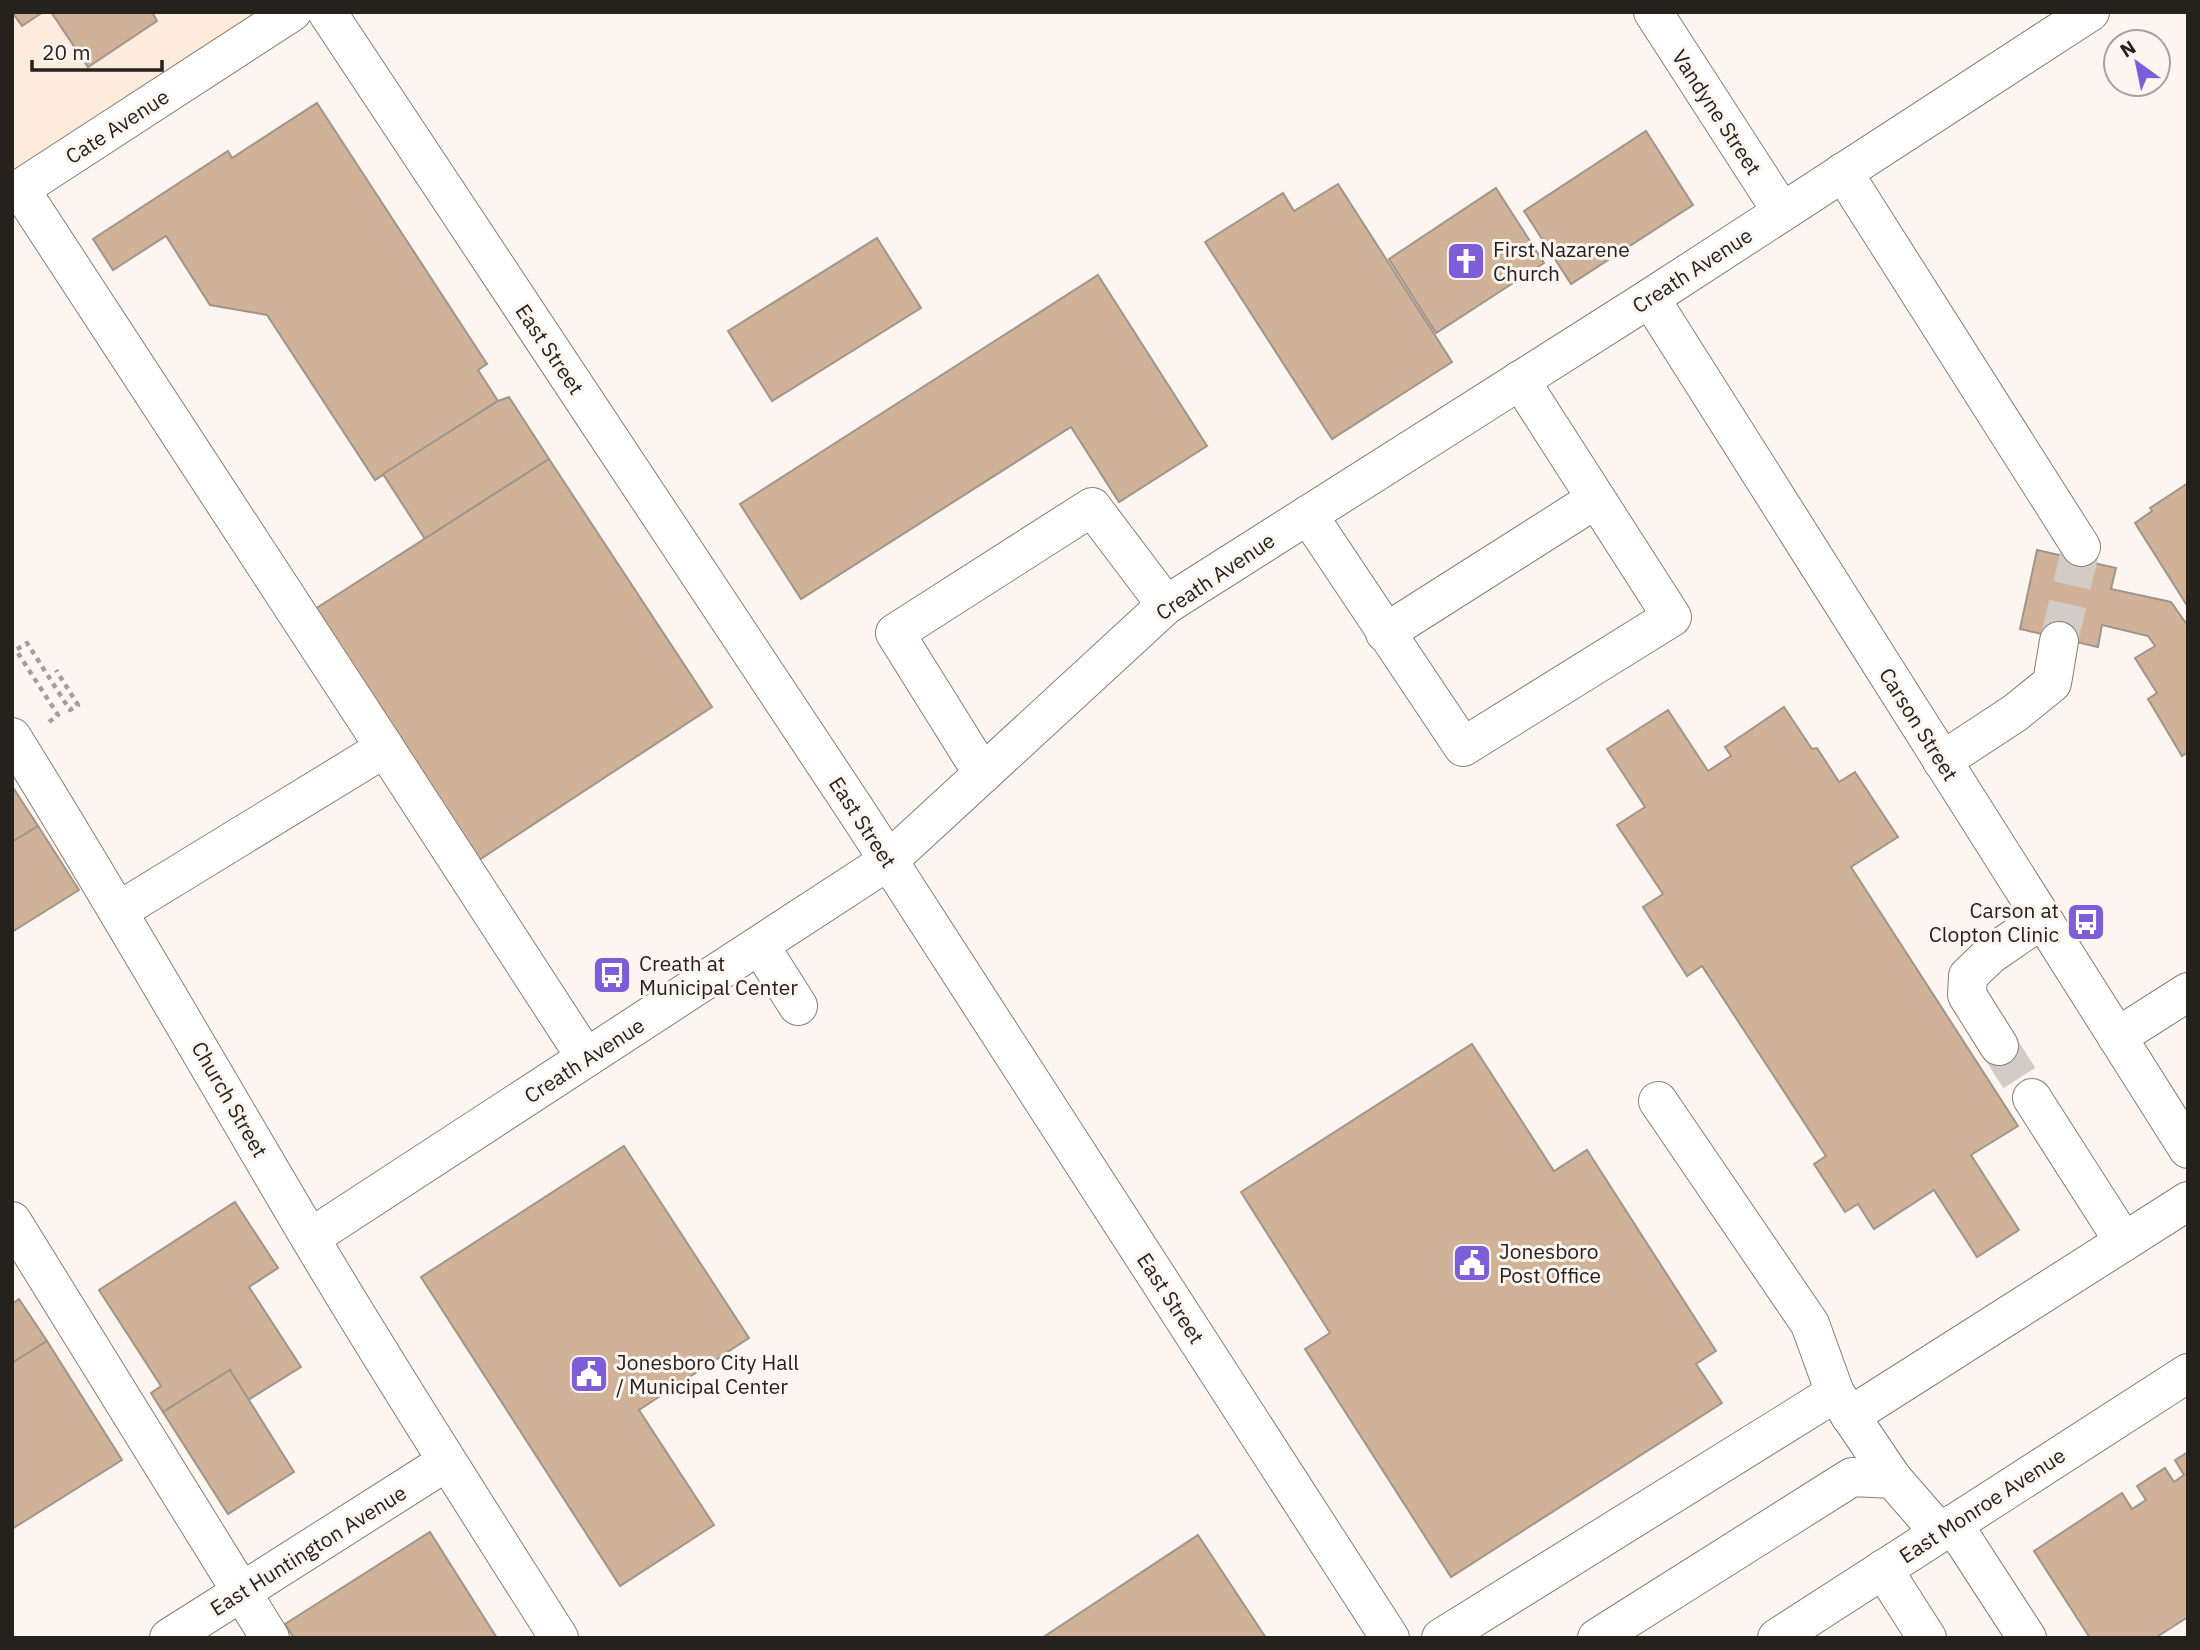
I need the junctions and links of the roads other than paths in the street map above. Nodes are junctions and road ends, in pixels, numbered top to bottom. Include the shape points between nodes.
1 (292, 12) edge
2 (327, 12) edge
3 (1653, 12) edge
4 (2090, 12) edge
5 (1843, 172) junction
6 (16, 191) edge
7 (1782, 212) junction
8 (1650, 298) junction
9 (1520, 380) junction
10 (1596, 499) junction
11 (1308, 514) junction
12 (2081, 547) dead end
13 (1166, 605) junction
14 (1385, 633) junction
15 (2059, 640) tunnel mouth
16 (12, 737) edge
17 (385, 748) junction
18 (1942, 761) junction
19 (983, 774) junction
20 (888, 861) junction
21 (120, 910) junction
22 (2042, 919) junction
23 (760, 946) junction
24 (2188, 992) edge
25 (798, 1006) dead end
26 (2117, 1037) junction
27 (1999, 1045) tunnel mouth
28 (586, 1059) junction
29 (2032, 1098) tunnel mouth
30 (1658, 1101) dead end
31 (2188, 1149) edge
32 (2188, 1201) edge
33 (12, 1221) edge
34 (310, 1238) junction
35 (2124, 1242) junction
36 (2188, 1373) edge
37 (1843, 1405) junction
38 (446, 1462) junction
39 (1893, 1479) junction
40 (1947, 1529) junction
41 (1883, 1569) junction
42 (241, 1593) junction
43 (1815, 1628) edge
44 (169, 1638) edge
45 (270, 1638) edge
46 (559, 1638) edge
47 (1390, 1638) edge
48 (1441, 1638) edge
49 (1597, 1638) edge
50 (1777, 1638) edge
51 (1927, 1638) edge
52 (2027, 1638) edge

1 - 6 street, Cate Avenue
2 - 20 street, East Street
3 - 7 street, Vandyne Street
4 - 5 street, Creath Avenue
5 - 7 street, Creath Avenue
5 - 12 street
6 - 17 street
7 - 8 street, Creath Avenue
8 - 9 street, Creath Avenue
8 - 18 street, Carson Street
9 - 10 street
9 - 11 street, Creath Avenue
10 - 14 street
10 - 14 street via 1672,617 1463,747
11 - 13 street, Creath Avenue
11 - 14 street
13 - 19 street, Creath Avenue
13 - 19 street via 1092,506 895,633
15 - 18 street via 2052,683
16 - 21 street, Church Street
17 - 21 street
17 - 28 street
18 - 22 street, Carson Street
19 - 20 street, Creath Avenue
20 - 23 street, Creath Avenue
20 - 47 street, East Street
21 - 34 street, Church Street
22 - 26 street, Carson Street
22 - 27 street via 1968,976 1967,995
23 - 25 street
23 - 28 street, Creath Avenue
24 - 26 street
26 - 31 street, Carson Street
28 - 34 street, Creath Avenue
29 - 35 street
30 - 37 street via 1810,1324
32 - 35 street
33 - 42 street
34 - 38 street, Church Street
35 - 37 street
36 - 40 street, East Monroe Avenue
37 - 39 street
37 - 48 street
38 - 42 street, East Huntington Avenue
38 - 46 street, Church Street
39 - 40 street
39 - 49 street via 1852,1477
40 - 41 street, East Monroe Avenue
40 - 52 street
41 - 43 street, East Monroe Avenue
41 - 51 street
42 - 44 street, East Huntington Avenue
42 - 45 street
43 - 50 street, East Monroe Avenue

